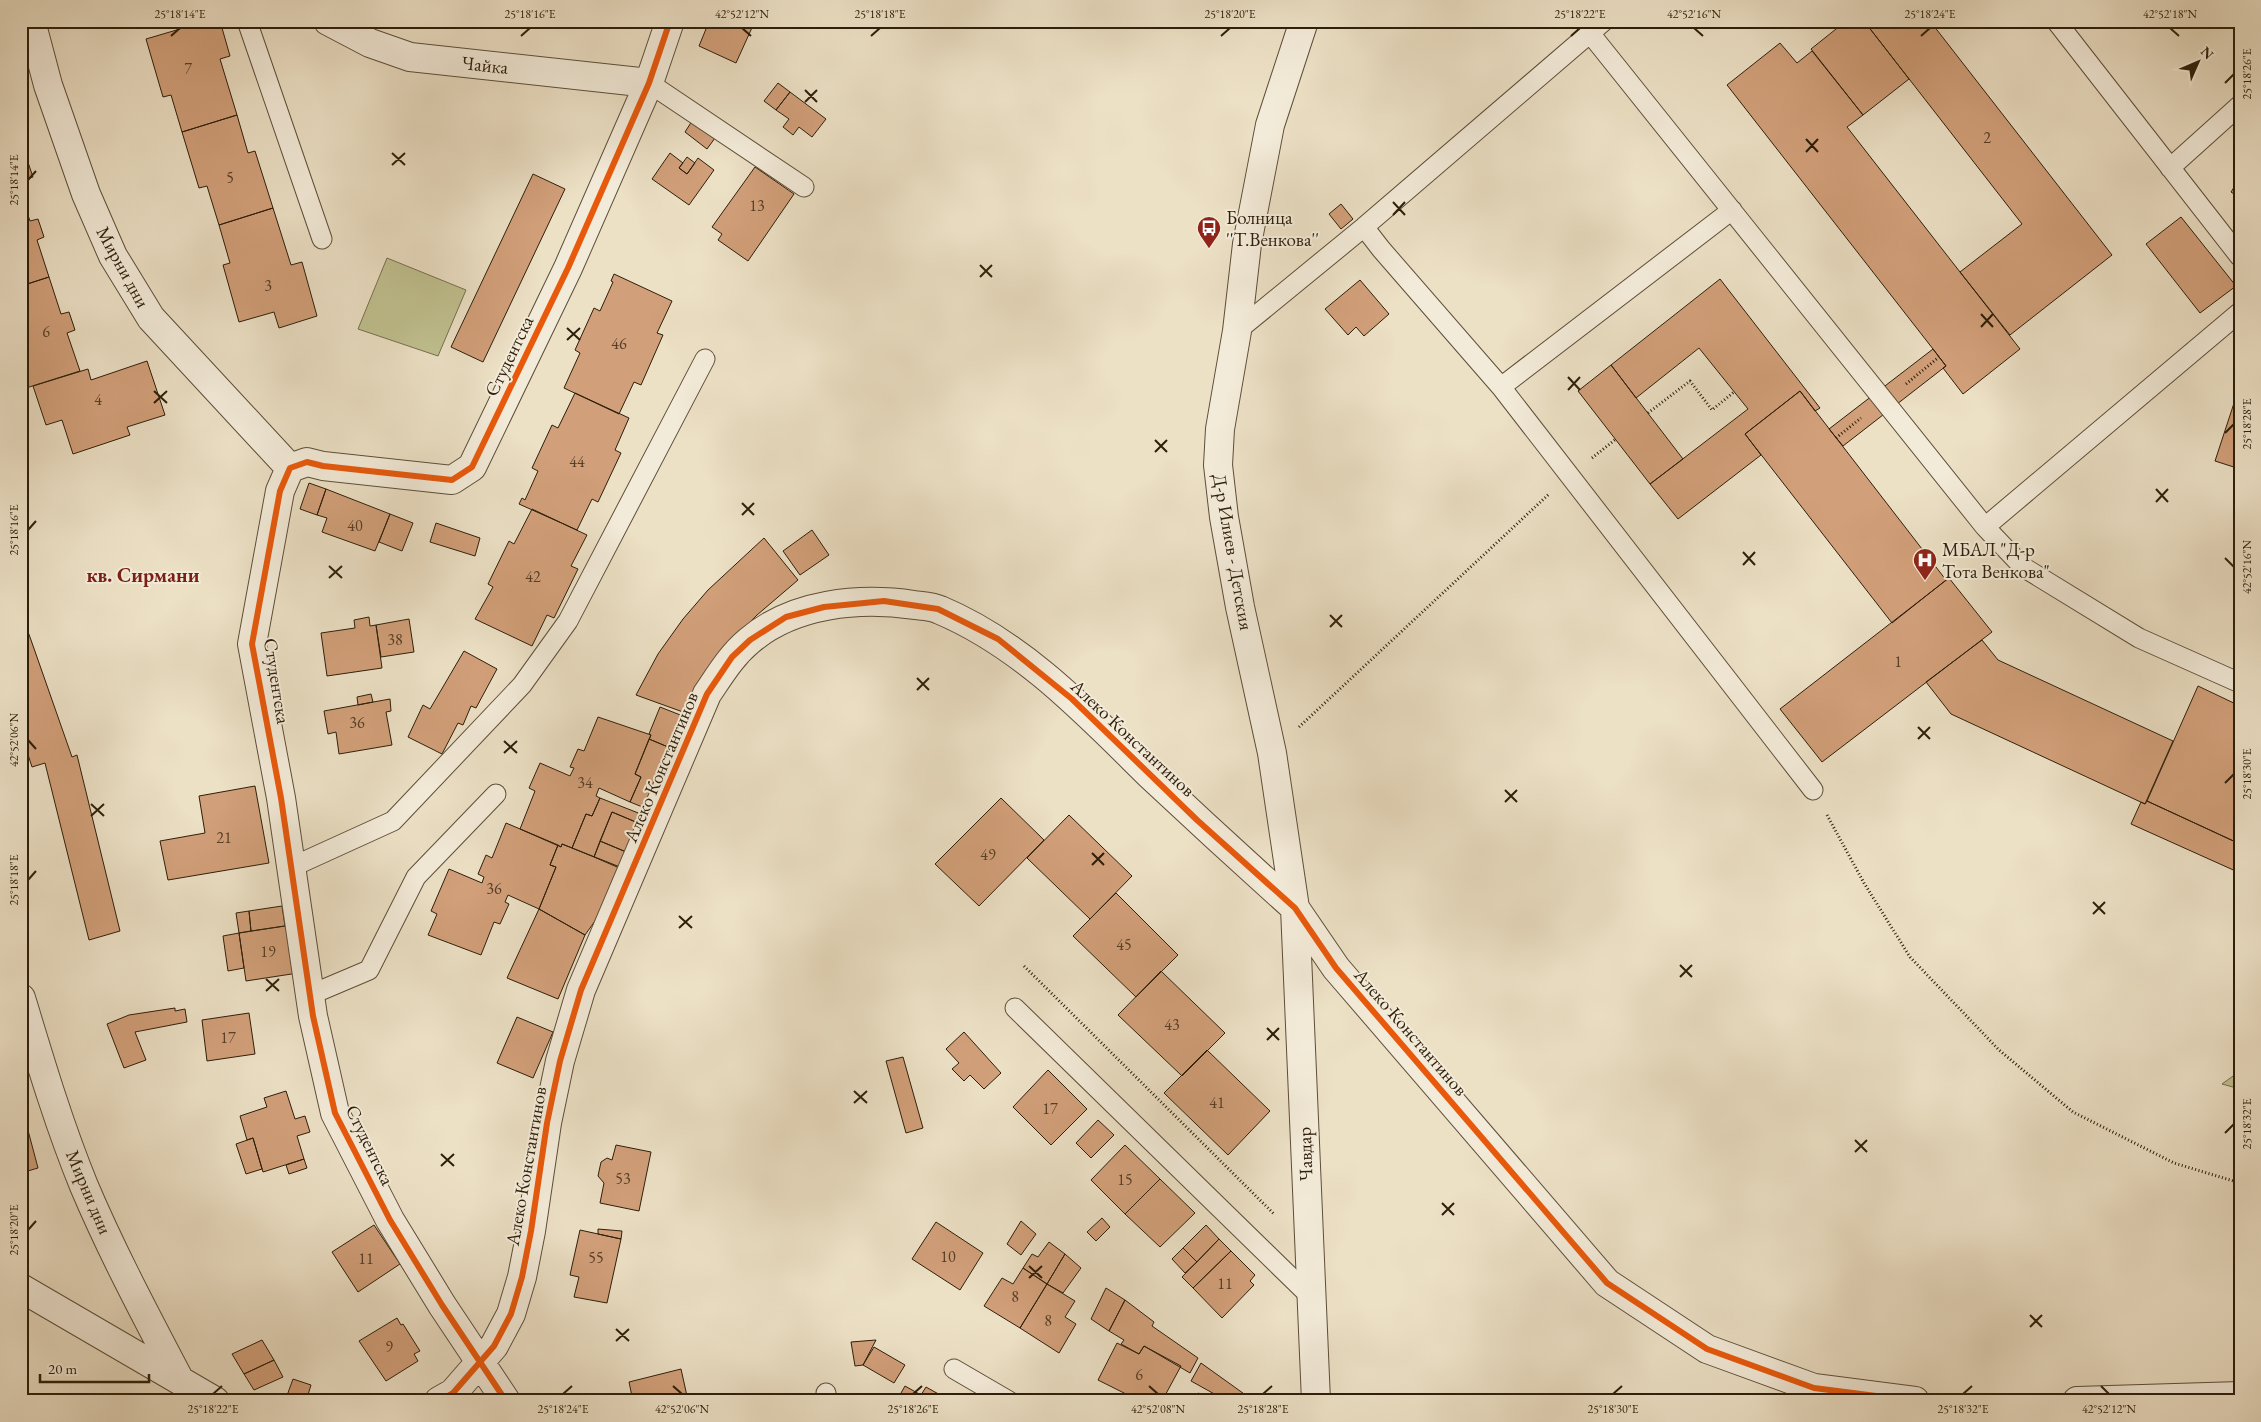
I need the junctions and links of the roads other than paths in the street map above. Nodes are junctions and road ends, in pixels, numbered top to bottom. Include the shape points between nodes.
1 (31, 21) edge
2 (247, 21) edge
3 (328, 21) edge
4 (670, 21) edge
5 (1304, 21) edge
6 (2056, 21) edge
7 (1596, 27) edge
8 (649, 83) junction
9 (2240, 105) edge
10 (2170, 168) junction
11 (804, 187) dead end
12 (1732, 210) junction
13 (1364, 227) junction
14 (322, 239) dead end
15 (2240, 257) edge
16 (2240, 312) edge
17 (1237, 331) junction
18 (705, 358) dead end
19 (1502, 388) junction
20 (290, 468) junction
21 (1985, 526) junction
22 (2240, 683) edge
23 (1813, 790) road end
24 (496, 794) dead end
25 (292, 866) junction
26 (1295, 908) junction
27 (310, 995) junction
28 (21, 998) edge
29 (1015, 1008) dead end
30 (21, 1288) edge
31 (1311, 1297) junction
32 (480, 1362) junction
33 (954, 1369) dead end
34 (178, 1377) junction
35 (2240, 1396) edge
36 (215, 1401) edge
37 (439, 1401) edge
38 (506, 1401) edge
39 (1008, 1401) edge
40 (1316, 1401) edge
41 (1914, 1401) edge
42 (2077, 1401) edge

1 - 20 street, Мирни дни via 48,86 86,194 113,256 151,318
2 - 14 lane
3 - 8 street, Чайка via 370,44 410,57
4 - 8 street, Студентска
5 - 17 street, Д-р Илиев - Детския via 1270,125 1247,244
6 - 10 lane
7 - 12 lane
7 - 13 lane
8 - 11 lane
8 - 20 street, Студентска via 568,268 472,467 452,480 307,462
9 - 10 lane
10 - 15 lane
12 - 19 lane
12 - 21 lane
13 - 17 lane
13 - 19 lane
16 - 21 lane
17 - 26 street, Д-р Илиев - Детския via 1220,429 1218,465 1240,607 1272,753
18 - 25 lane via 568,621 522,685 393,821
19 - 23 lane
20 - 25 street, Студентска via 280,490 252,644
21 - 22 lane via 2023,568 2139,638
24 - 27 lane via 416,876 369,970
25 - 27 street, Студентска
26 - 31 street, Чавдар
26 - 32 street, Алеко Константинов via 1197,820 1072,699 998,639 938,609 884,601 824,607 786,617 750,640 732,657 707,694 581,990 560,1061 547,1123 522,1278 511,1314 494,1346
26 - 41 street, Алеко Константинов via 1336,968 1607,1283 1707,1349 1814,1388
27 - 32 street, Студентска via 335,1112 390,1220
28 - 34 street, Мирни дни via 84,1185
29 - 31 lane
30 - 34 street
31 - 40 street, Чавдар
32 - 37 street, Алеко Константинов via 453,1393
32 - 38 street, Студентска
33 - 39 lane
34 - 36 street
35 - 42 street

